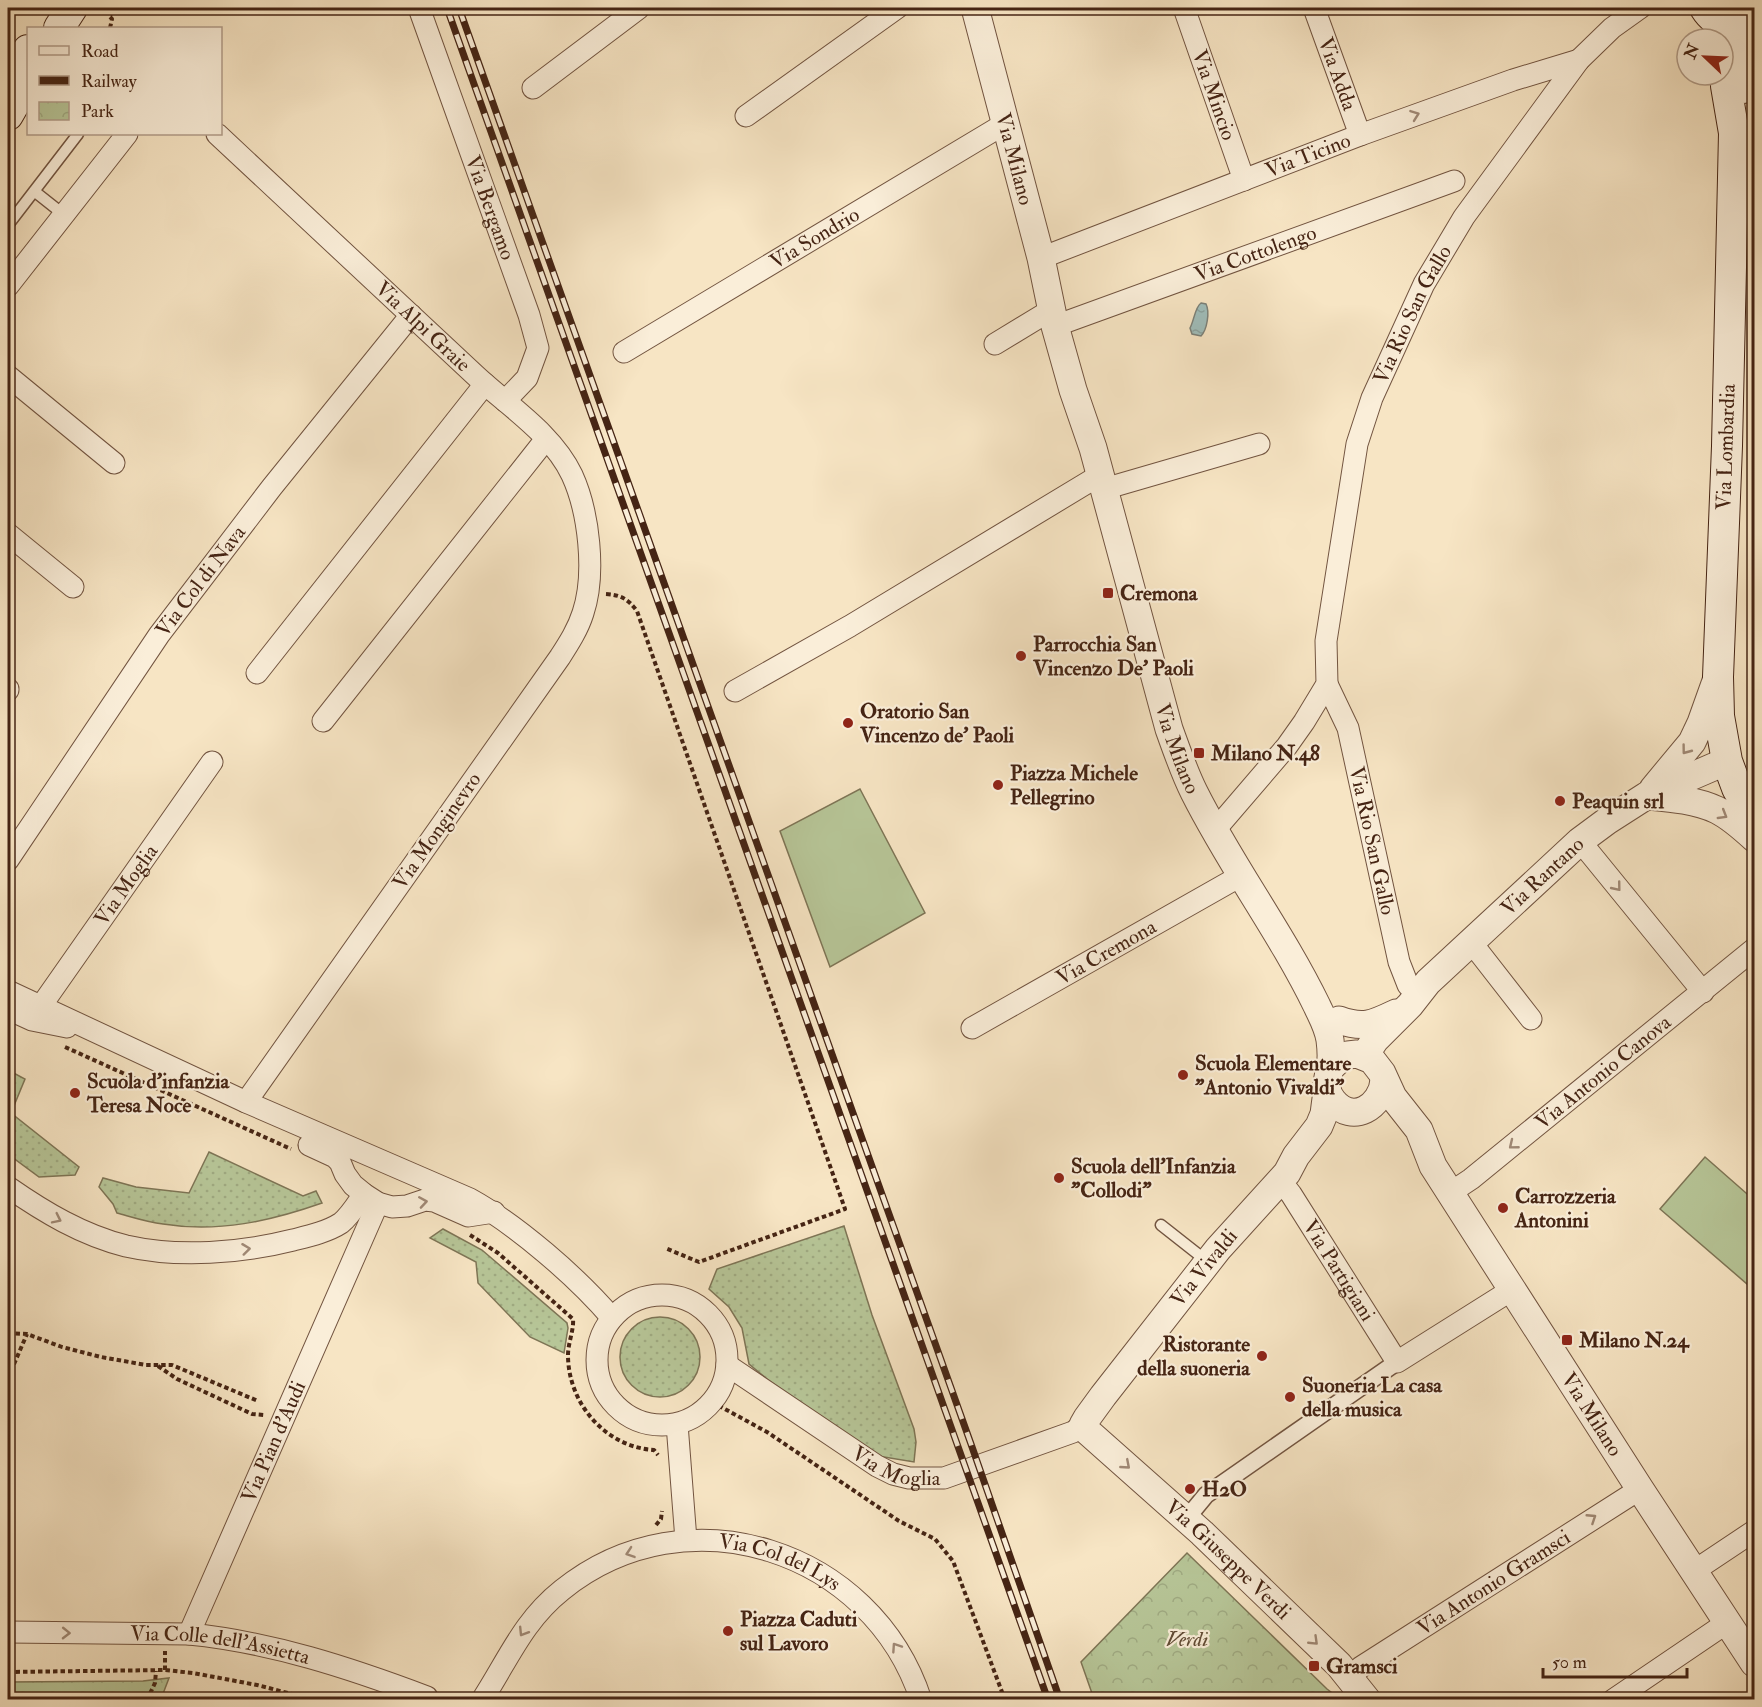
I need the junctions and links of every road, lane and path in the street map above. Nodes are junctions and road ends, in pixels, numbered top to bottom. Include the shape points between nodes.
1 (54, 8) edge
2 (72, 8) edge
3 (117, 8) edge
4 (419, 8) edge
5 (639, 8) edge
6 (897, 8) edge
7 (975, 8) edge
8 (1184, 8) edge
9 (1640, 8) edge
10 (1321, 9) edge
11 (1754, 18) edge
12 (1710, 22) edge
13 (42, 27) edge
14 (61, 27) edge
15 (110, 27) edge
16 (27, 52) edge
17 (1579, 60) junction
18 (27, 82) edge
19 (8, 85) edge
20 (533, 88) dead end
21 (8, 115) edge
22 (746, 116) dead end
23 (1006, 123) junction
24 (1734, 133) junction
25 (77, 135) edge
26 (126, 135) edge
27 (218, 135) edge
28 (1360, 135) junction
29 (1244, 180) junction
30 (1454, 181) dead end
31 (34, 191) junction
32 (63, 214) junction
33 (8, 225) edge
34 (1041, 258) junction
35 (8, 286) edge
36 (411, 315) junction
37 (1053, 318) junction
38 (995, 344) dead end
39 (624, 352) dead end
40 (8, 376) edge
41 (485, 384) junction
42 (505, 401) junction
43 (546, 440) junction
44 (1259, 444) dead end
45 (114, 463) dead end
46 (1102, 482) junction
47 (8, 534) edge
48 (588, 544) joint
49 (73, 587) dead end
50 (588, 592) junction
51 (257, 673) dead end
52 (1718, 677) junction
53 (1327, 684) junction
54 (735, 692) dead end
55 (323, 721) dead end
56 (1727, 761) junction
57 (212, 762) dead end
58 (1646, 796) junction
59 (1755, 818) edge
60 (1215, 830) junction
61 (1755, 838) edge
62 (1581, 841) junction
63 (8, 860) edge
64 (1242, 875) junction
65 (1471, 942) junction
66 (1755, 949) edge
67 (1298, 966) junction
68 (8, 991) edge
69 (1703, 992) junction
70 (1414, 1000) junction
71 (41, 1006) junction
72 (8, 1009) edge
73 (1531, 1019) dead end
74 (1339, 1020) junction
75 (972, 1028) dead end
76 (100, 1034) junction
77 (60, 1044) dead end
78 (1372, 1066) junction
79 (1329, 1080) junction
80 (246, 1102) junction
81 (1356, 1111) junction
82 (275, 1115) junction
83 (297, 1152) dead end
84 (1433, 1166) junction
85 (1283, 1177) junction
86 (8, 1187) edge
87 (1450, 1193) junction
88 (371, 1198) junction
89 (494, 1212) junction
90 (1161, 1225) dead end
91 (322, 1232) junction
92 (465, 1232) dead end
93 (665, 1248) dead end
94 (357, 1250) junction
95 (1208, 1262) junction
96 (1513, 1289) junction
97 (612, 1318) junction
98 (8, 1333) edge
99 (27, 1334) junction
100 (1397, 1362) junction
101 (727, 1365) junction
102 (157, 1366) junction
103 (8, 1378) edge
104 (258, 1401) dead end
105 (712, 1402) junction
106 (252, 1414) dead end
107 (677, 1424) junction
108 (1083, 1425) junction
109 (658, 1461) dead end
110 (1640, 1489) junction
111 (661, 1503) dead end
112 (1187, 1518) junction
113 (648, 1527) dead end
114 (1755, 1532) edge
115 (686, 1540) junction
116 (1694, 1571) junction
117 (1728, 1622) junction
118 (8, 1632) edge
119 (189, 1634) junction
120 (1755, 1663) edge
121 (156, 1671) junction
122 (8, 1672) edge
123 (1350, 1677) junction
124 (426, 1697) dead end
125 (147, 1700) edge
126 (315, 1700) edge
127 (482, 1700) edge
128 (921, 1700) edge
129 (1005, 1700) edge
130 (1367, 1700) edge
131 (1613, 1700) edge

1 - 13 main road
2 - 14 main road
3 - 15 path via 109,16
4 - 42 street, Via Bergamo via 538,348 527,378
5 - 20 street
6 - 22 street
7 - 23 street, Via Milano
8 - 29 street, Via Mincio
9 - 17 street, Via Rio San Gallo
10 - 28 street, Via Adda
11 - 12 main road via 1742,24
11 - 24 main road, Via Lombardia via 1745,52 1744,86
12 - 24 main road, Via Lombardia via 1726,53 1726,86
16 - 19 main road
28 -> 17 street, Via Ticino
17 - 53 street, Via Rio San Gallo via 1464,217 1424,284 1372,398 1357,444 1326,641
18 - 21 main road
23 - 34 street, Via Milano
23 - 39 street, Via Sondrio
24 - 52 main road, Via Lombardia
25 - 31 lane
26 - 32 street
27 - 36 street, Via Alpi Graie
28 - 29 street, Via Ticino
29 - 34 street, Via Ticino
30 - 37 street, Via Cottolengo
31 - 32 lane
31 - 33 lane
32 - 35 street
34 - 37 street, Via Milano
36 - 41 street, Via Alpi Graie
36 - 63 street, Via Col di Nava via 159,635
37 - 38 street
37 - 46 street, Via Milano
40 - 45 street
41 - 42 street, Via Alpi Graie
41 - 51 street
42 - 43 street, Via Alpi Graie
43 - 48 street, Via Alpi Graie via 572,475
43 - 55 street
44 - 46 street
46 - 54 street
46 - 60 street, Via Milano via 1169,729 1180,761
47 - 49 street
48 - 50 street, Via Monginevro
50 - 80 street, Via Monginevro via 576,631 560,657
50 - 93 path via 617,594 637,611 845,1209 699,1262
52 - 56 main road, Via Lombardia via 1719,716
52 -> 58 street, Via Rantano via 1692,742
53 - 60 street via 1287,746
53 - 70 street, Via Rio San Gallo via 1348,728 1399,962
56 - 58 street, Via Rantano
56 - 59 main road, Via Lombardia
57 - 71 street, Via Moglia
58 -> 61 street via 1688,801 1716,810
58 - 62 street, Via Rantano
60 - 64 street, Via Milano
62 - 65 street, Via Rantano
62 -> 69 street
64 - 67 street, Via Milano
64 - 75 street, Via Cremona
65 - 70 street, Via Rantano via 1428,981
65 - 73 street
66 - 69 street, Via Antonio Canova
67 - 74 street, Via Milano
67 - 79 street, Via Milano via 1329,1032
68 - 71 street
69 -> 87 street, Via Antonio Canova
70 - 74 street via 1373,1023 1361,1026
70 - 78 street, Via Rantano via 1406,1022
71 - 76 street
72 - 76 street via 32,1020
74 - 78 street, Via Milano
76 - 80 street
77 - 83 path
78 - 79 street via 1341,1058
78 - 81 street via 1381,1096
78 - 84 street, Via Milano via 1419,1130
79 - 81 street, Via Milano via 1338,1106
79 - 85 street, Via Vivaldi via 1319,1126
80 - 82 street
81 - 84 street, Via Milano via 1389,1124
81 - 85 street, Via Vivaldi via 1313,1158
82 - 88 street via 301,1142 335,1157 353,1185
82 - 89 street
84 - 87 street, Via Milano
85 - 95 street, Via Vivaldi
85 - 100 street, Via Partigiani
86 -> 91 street via 79,1230 126,1246 231,1251
87 - 96 street, Via Milano
88 -> 89 street via 392,1207 434,1201 468,1216
88 - 91 street via 339,1224
88 - 94 street, Via Pian d'Audi
89 - 97 street via 560,1267
90 - 95 lane
91 - 94 street via 343,1238
92 - 109 path via 498,1253 573,1319 569,1373 580,1403 611,1436 656,1451
94 - 119 street, Via Pian d'Audi
95 - 108 street, Via Vivaldi
96 - 100 street
96 - 110 street, Via Milano
97 - 101 street via 627,1305 646,1297 666,1295 686,1300 704,1310 717,1326 725,1345
97 - 107 street via 601,1336 596,1356 598,1376 606,1395 619,1410 637,1421
98 - 99 path
99 - 102 path via 101,1357
99 - 103 path
100 - 112 street via 1206,1495
101 - 105 street
101 - 108 street, Via Moglia via 877,1466 909,1478 944,1478
102 - 104 path via 172,1365
102 - 106 path
105 - 107 street via 696,1416
105 - 129 path via 767,1432 900,1521 935,1539 953,1561
107 - 115 street, Via Col del Lys
108 -> 112 street, Via Giuseppe Verdi
110 - 116 street, Via Milano
123 -> 110 street, Via Antonio Gramsci
111 - 113 path via 660,1523
112 -> 123 street, Via Giuseppe Verdi
114 - 116 street
115 -> 127 street, Via Col del Lys via 627,1553 562,1590 529,1622
128 -> 115 street, Via Col del Lys via 910,1668 882,1627 831,1579 792,1558 767,1550 719,1540
116 - 117 street, Via Milano
117 - 120 street, Via Milano
117 - 131 street
118 -> 119 street, Via Colle dell'Assietta
119 - 124 street, Via Colle dell'Assietta via 215,1636 317,1659
121 - 122 path
121 - 125 path
121 - 126 path via 230,1679
123 - 130 street, Via Giuseppe Verdi

